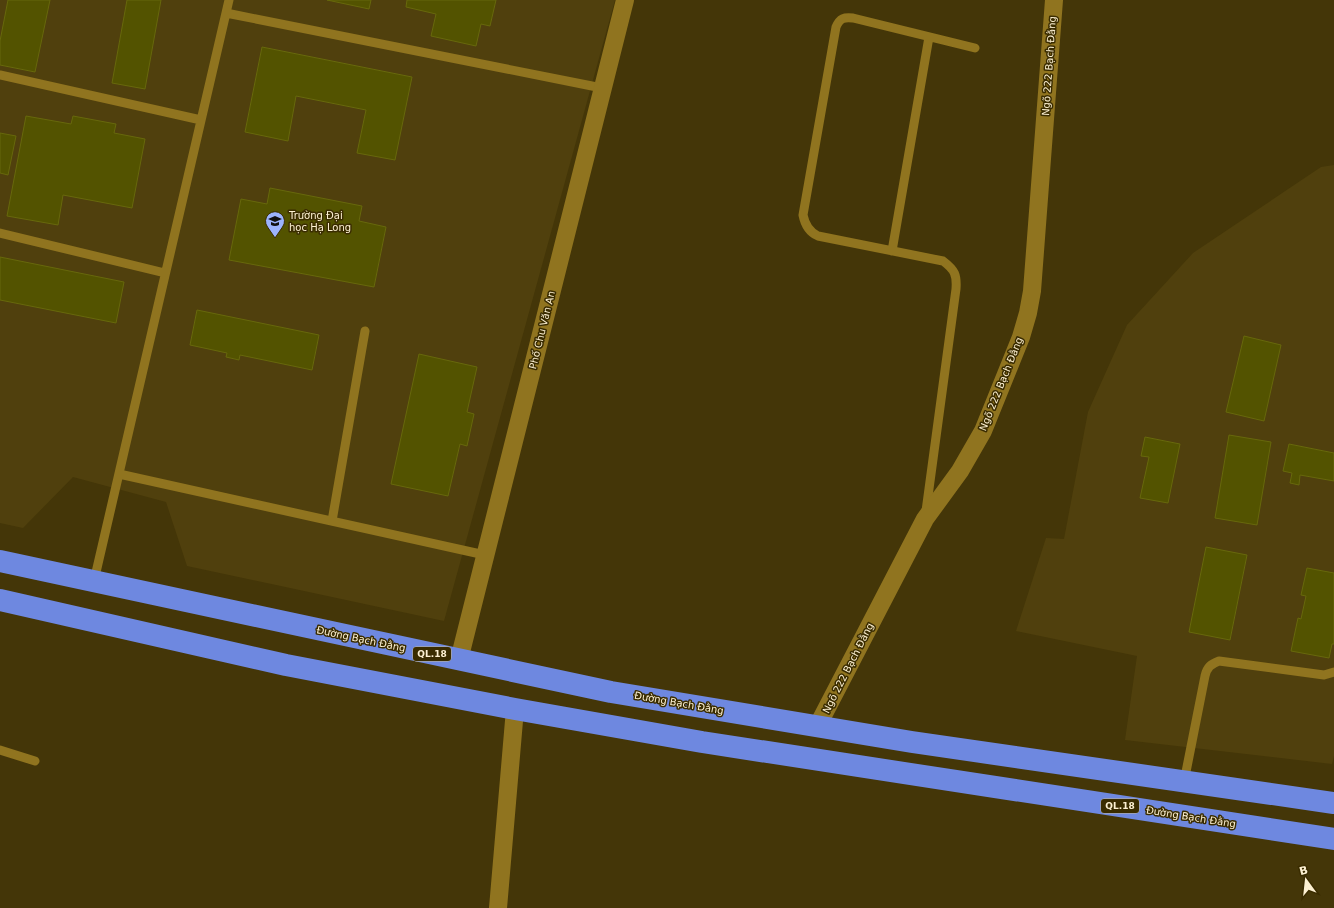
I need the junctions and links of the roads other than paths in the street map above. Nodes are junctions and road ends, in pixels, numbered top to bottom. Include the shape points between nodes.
1 (229, 0) edge
2 (625, 0) edge
3 (1054, 0) edge
4 (226, 13) junction
5 (929, 37) junction
6 (975, 48) dead end
7 (0, 75) edge
8 (602, 88) junction
9 (201, 120) junction
10 (0, 233) edge
11 (892, 250) junction
12 (165, 273) junction
13 (365, 331) dead end
14 (119, 474) junction
15 (925, 519) junction
16 (332, 521) junction
17 (485, 555) junction
18 (0, 561) edge
19 (94, 581) junction
20 (0, 600) edge
21 (459, 660) junction
22 (1334, 672) edge
23 (515, 710) junction
24 (817, 727) junction
25 (0, 750) edge
26 (34, 761) dead end
27 (1184, 782) junction
28 (1334, 803) edge
29 (1334, 839) edge
30 (498, 908) edge

1 - 4 lane
2 - 8 street, Phố Chu Văn An
3 - 15 street, Ngõ 222 Bạch Đằng via 1032,291 1028,313 1021,337 983,431 960,471
4 - 8 lane
4 - 9 lane
5 - 6 lane
5 - 11 lane
5 - 11 lane via 854,18 847,17 838,21 804,207 804,221 813,234
7 - 9 lane
8 - 17 street, Phố Chu Văn An
9 - 12 lane
10 - 12 lane
11 - 15 lane via 943,261 950,266 956,278
12 - 14 lane
13 - 16 lane
14 - 16 lane
14 - 19 lane
15 - 24 street, Ngõ 222 Bạch Đằng
16 - 17 lane
17 - 21 street, Phố Chu Văn An
18 - 19 highway, Đường Bạch Đằng / QL.18
19 - 21 highway, Đường Bạch Đằng / QL.18
20 - 23 highway, QL.18 via 286,665
21 - 24 highway, Đường Bạch Đằng / QL.18 via 611,692
22 - 27 lane via 1324,675 1219,661 1212,664 1207,668 1205,676
23 - 29 highway, Đường Bạch Đằng / QL.18 via 702,742
23 - 30 street
24 - 27 highway, Đường Bạch Đằng / QL.18
25 - 26 lane
27 - 28 highway, QL.18

